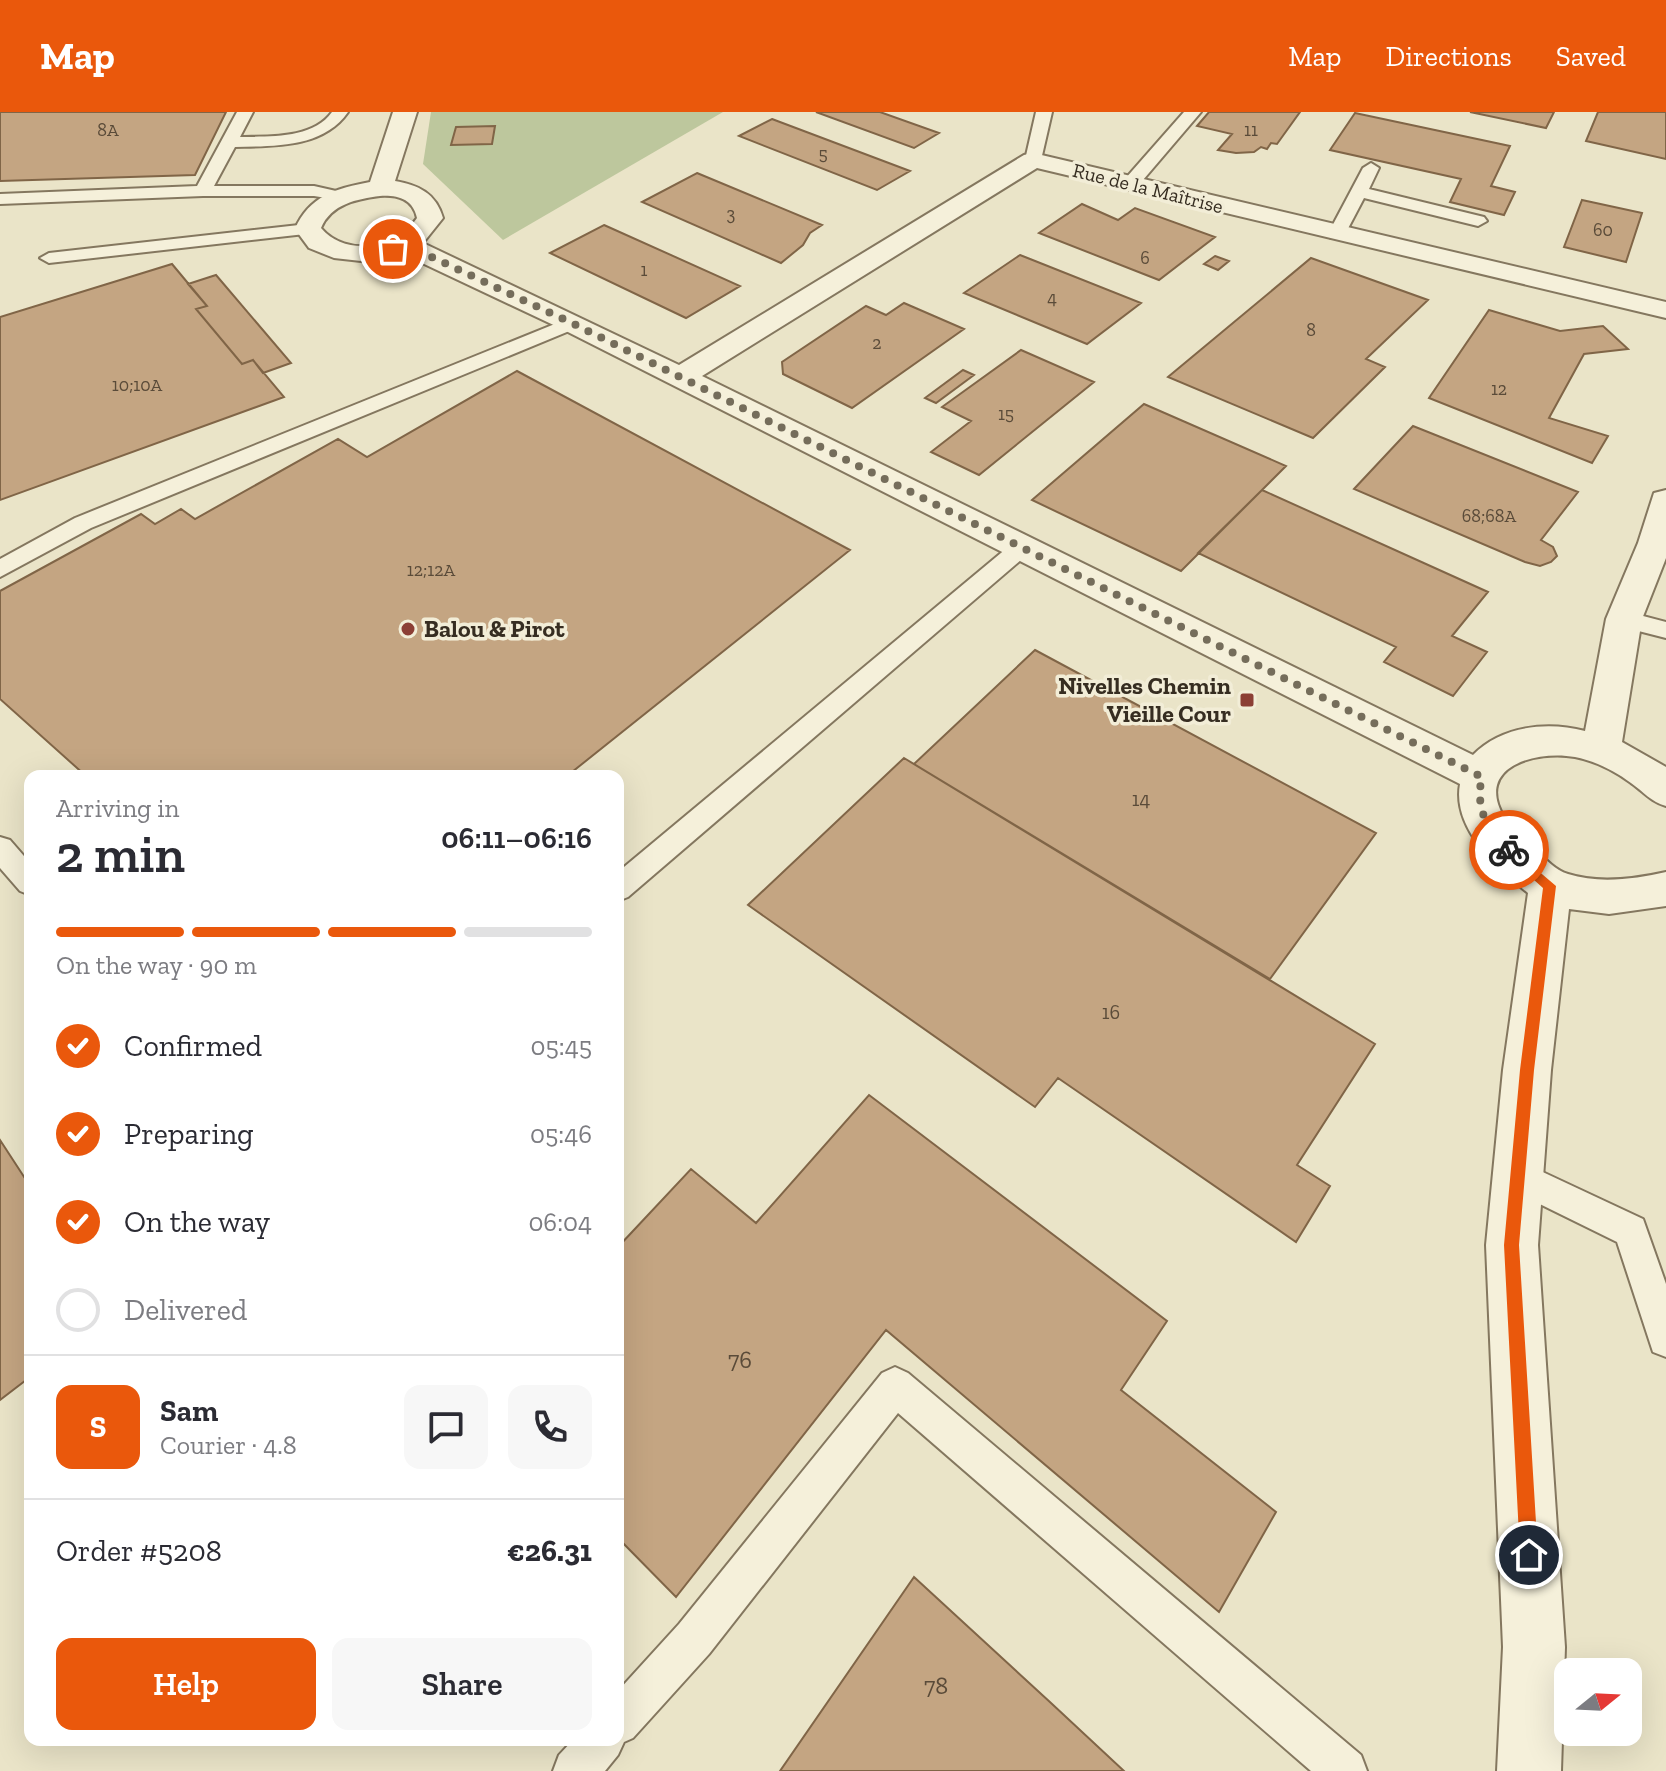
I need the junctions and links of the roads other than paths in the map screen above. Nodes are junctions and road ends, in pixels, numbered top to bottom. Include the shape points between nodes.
1 (245, 112) edge
2 (340, 112) edge
3 (405, 112) edge
4 (1044, 112) edge
5 (1193, 112) edge
6 (230, 142) junction
7 (1033, 160) junction
8 (1371, 168) dead end
9 (1131, 183) junction
10 (380, 188) junction
11 (203, 191) junction
12 (1359, 192) junction
13 (339, 197) junction
14 (0, 199) edge
15 (1478, 221) dead end
16 (308, 229) junction
17 (1337, 234) junction
18 (404, 244) junction
19 (49, 258) dead end
20 (1666, 310) edge
21 (572, 323) junction
22 (681, 376) junction
23 (1666, 500) edge
24 (1021, 548) junction
25 (0, 569) edge
26 (1624, 619) junction
27 (1666, 630) edge
28 (1601, 749) junction
29 (1482, 777) junction
30 (1666, 791) edge
31 (0, 848) edge
32 (24, 876) edge
33 (624, 884) edge
34 (1550, 886) junction
35 (1666, 889) edge
36 (1519, 1177) junction
37 (1666, 1339) edge
38 (624, 1716) edge
39 (598, 1746) edge
40 (1537, 1769) edge
41 (575, 1771) edge
42 (1345, 1771) edge

1 - 6 lane
2 - 6 lane via 310,135
3 - 10 street
4 - 7 lane
5 - 9 lane
6 - 11 lane
7 - 9 street, Rue de la Maîtrise
7 - 22 street
8 - 12 lane
9 - 17 street, Rue de la Maîtrise
10 - 13 street
10 - 18 street via 399,188 429,209 426,229
11 - 13 lane via 314,191
11 - 14 lane
12 - 15 lane
12 - 17 lane
13 - 16 street via 311,218
16 - 18 street via 320,245 338,252 373,253
16 - 19 lane
17 - 20 street, Rue de la Maîtrise
18 - 21 street
21 - 22 street
21 - 25 lane via 83,523
22 - 24 street
23 - 26 street
24 - 29 street
24 - 33 lane
26 - 27 lane
26 - 28 street
28 - 29 street via 1547,739 1516,744 1496,756
28 - 30 street via 1627,760
29 - 34 street via 1482,815 1499,842
31 - 32 lane
34 - 35 street via 1612,897
34 - 36 street
36 - 37 lane via 1631,1231
36 - 40 street via 1512,1245
38 - 42 lane via 694,1639 895,1386
39 - 41 lane

